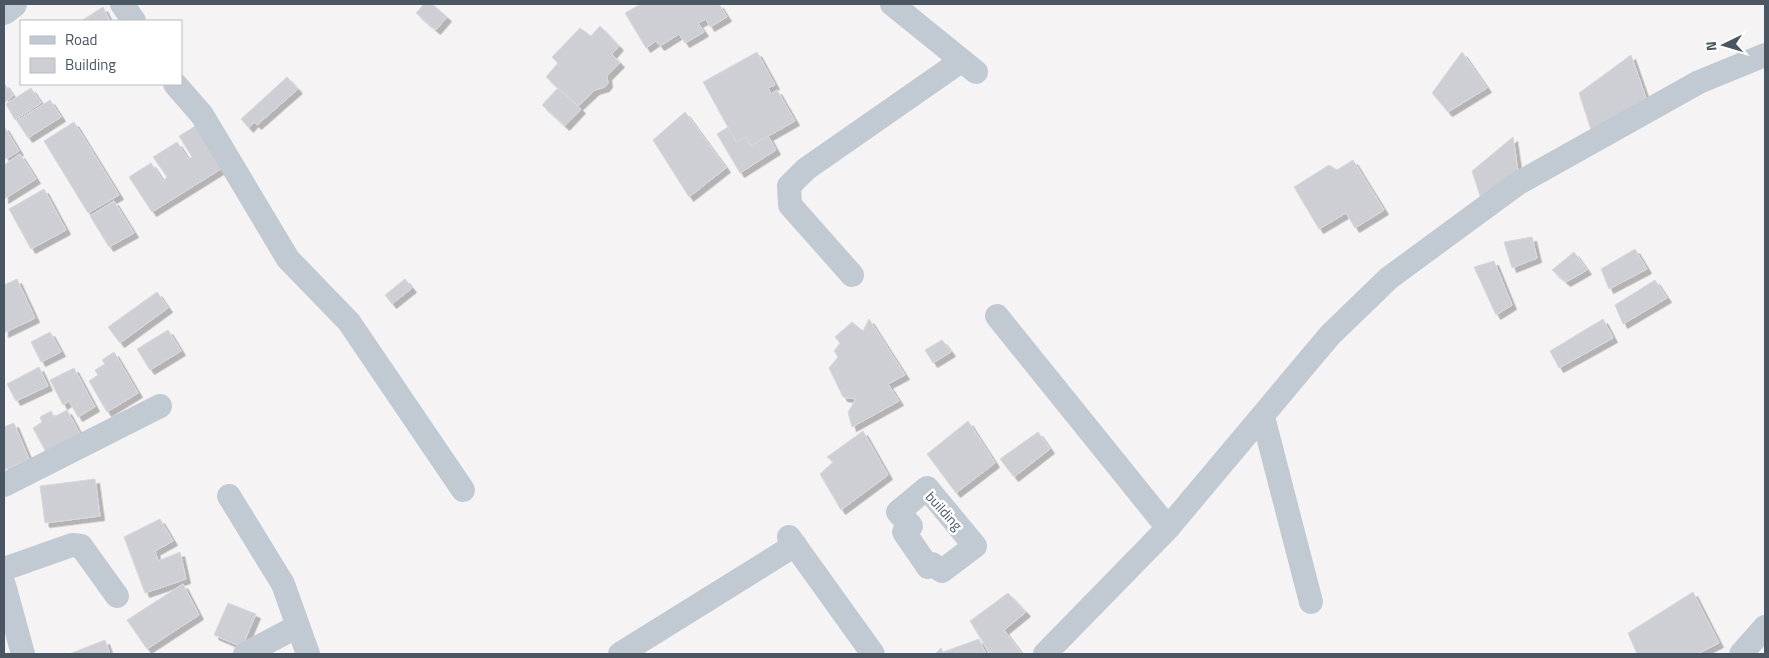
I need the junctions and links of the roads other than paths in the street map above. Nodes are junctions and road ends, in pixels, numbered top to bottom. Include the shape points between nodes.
1 (13, 4) edge
2 (122, 4) edge
3 (892, 4) edge
4 (4, 11) edge
5 (133, 20) edge
6 (1765, 55) edge
7 (176, 85) edge
8 (852, 275) dead end
9 (997, 316) dead end
10 (160, 406) dead end
11 (1263, 416) junction
12 (4, 485) edge
13 (464, 490) dead end
14 (229, 496) dead end
15 (1168, 528) junction
16 (4, 569) edge
17 (4, 585) edge
18 (117, 596) dead end
19 (1311, 602) dead end
20 (298, 626) junction
21 (1765, 627) edge
22 (23, 654) edge
23 (245, 654) edge
24 (308, 654) edge
25 (620, 654) edge
26 (873, 654) edge
27 (1045, 654) edge
28 (1741, 654) edge

1 - 4 street
2 - 5 street
3 - 8 street via 968,66 806,169 789,186 790,205
6 - 11 street via 1699,82 1517,184 1389,278 1330,335
7 - 13 street via 202,115 288,259 348,322
9 - 15 street
10 - 12 street
11 - 15 street
11 - 19 street
14 - 20 street via 283,584
15 - 27 street
16 - 18 street via 72,545 81,546
17 - 22 street
20 - 23 street
20 - 24 street
21 - 28 street
25 - 26 street via 792,541

